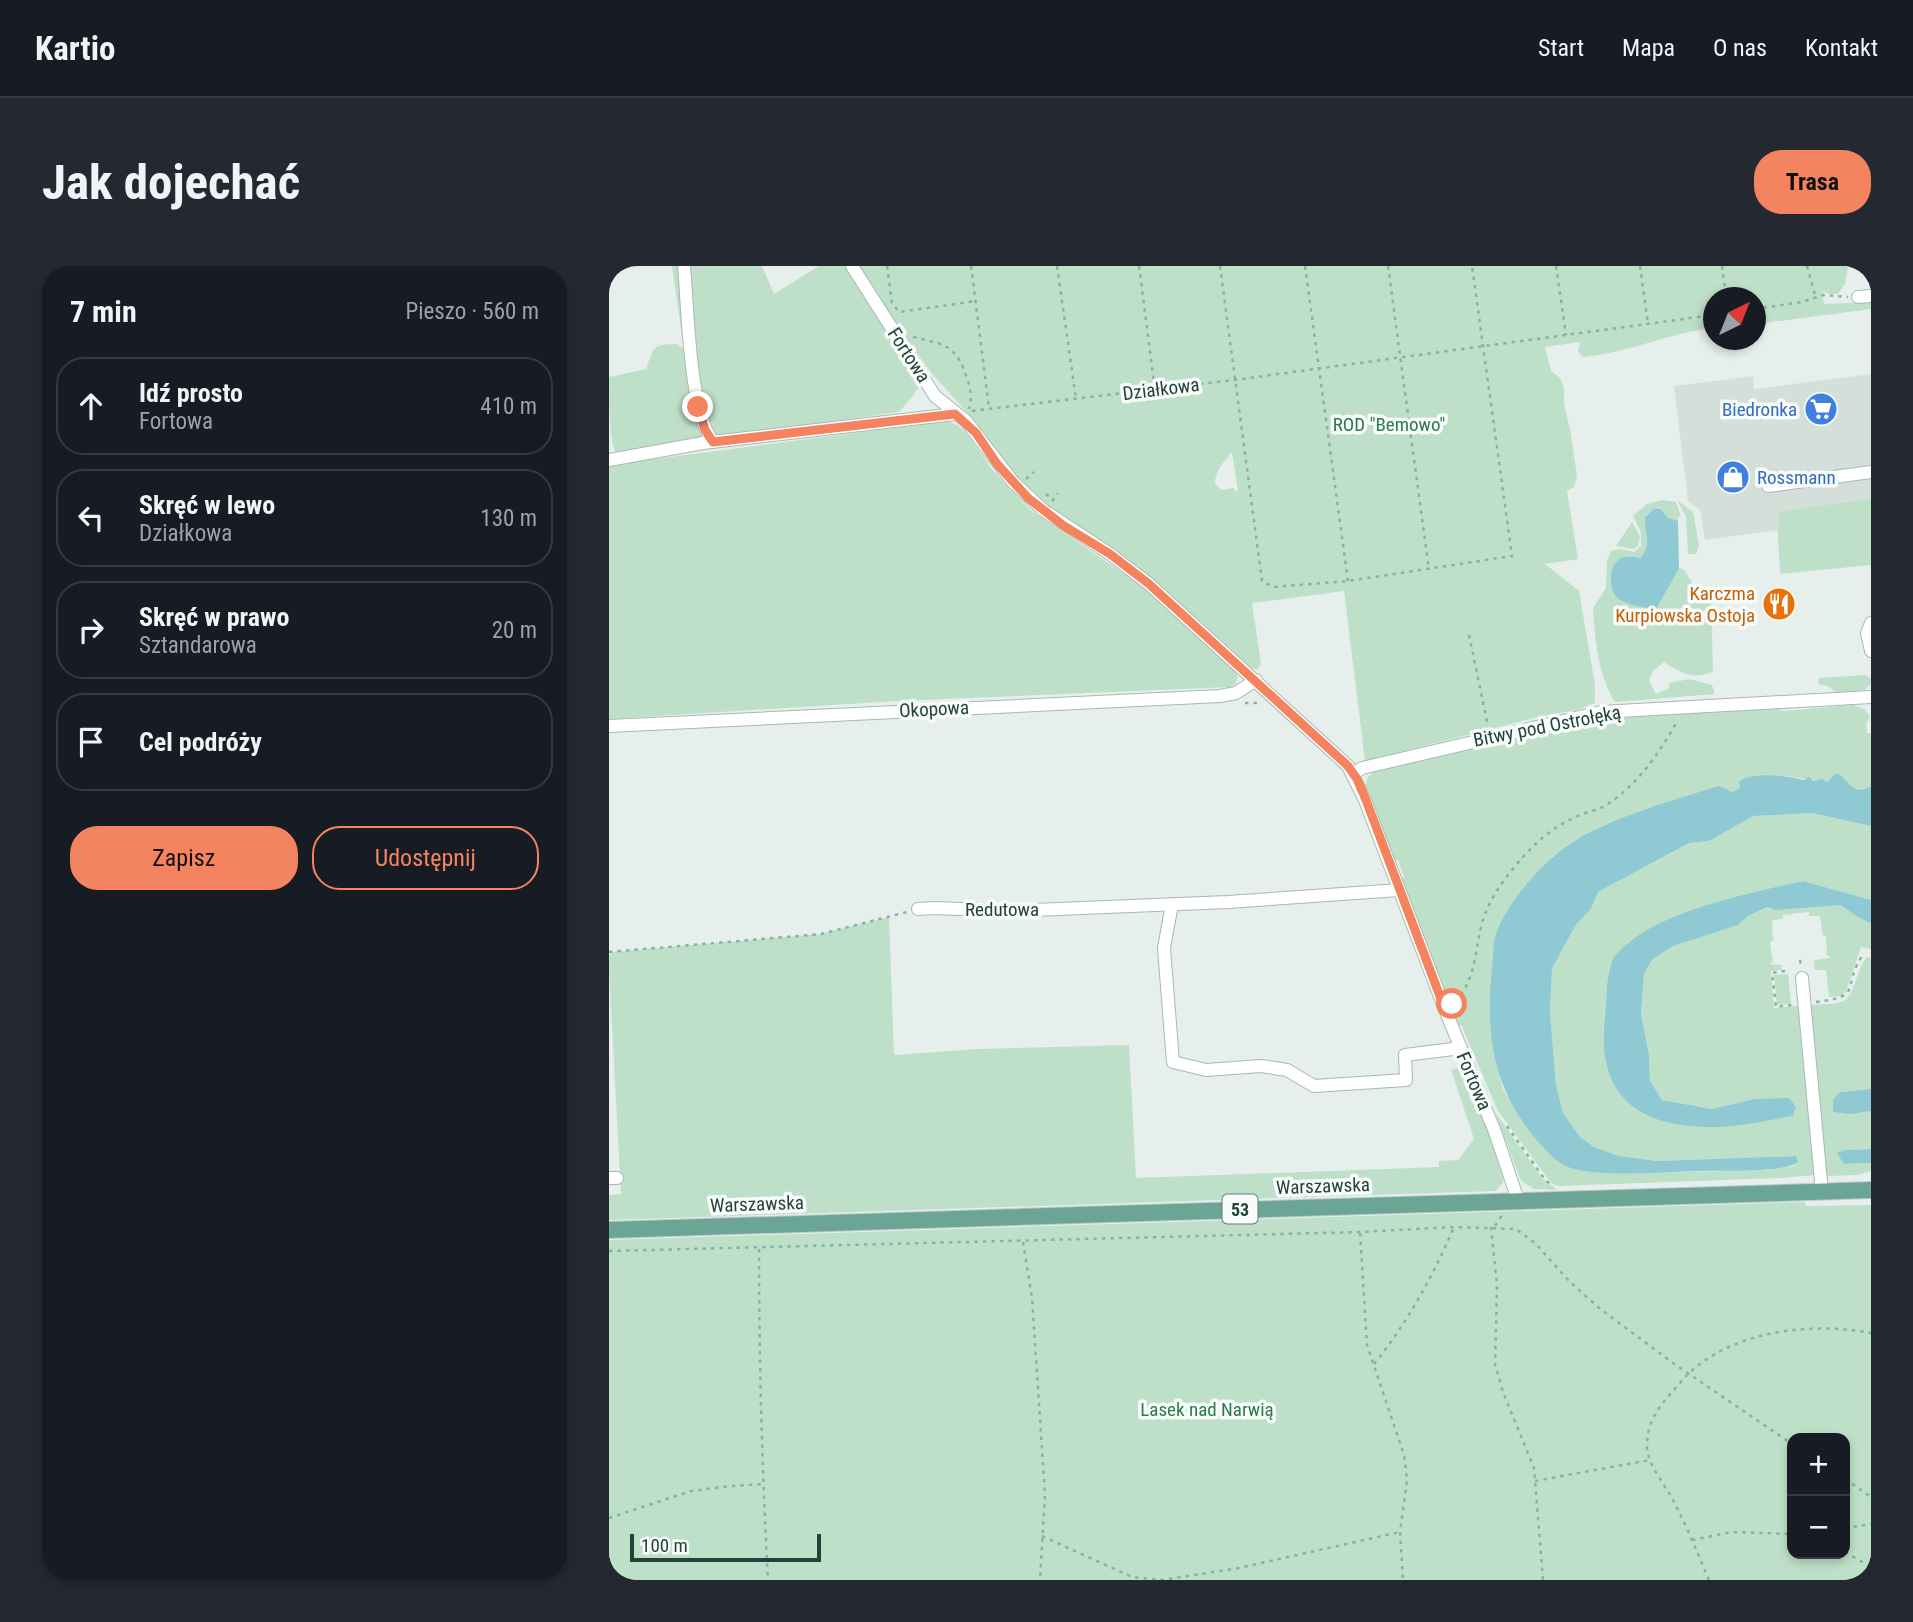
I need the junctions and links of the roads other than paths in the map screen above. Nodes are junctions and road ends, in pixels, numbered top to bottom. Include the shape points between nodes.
1 (684, 266) edge
2 (852, 266) edge
3 (961, 413) junction
4 (713, 442) junction
5 (609, 460) edge
6 (1871, 472) edge
7 (1768, 486) dead end
8 (1871, 623) edge
9 (1871, 652) edge
10 (1256, 680) junction
11 (1871, 697) edge
12 (609, 726) edge
13 (1353, 774) junction
14 (1399, 890) junction
15 (1173, 905) junction
16 (918, 909) road end
17 (1801, 978) dead end
18 (1461, 1048) junction
19 (1871, 1190) edge
20 (1822, 1192) junction
21 (1518, 1200) junction
22 (609, 1230) edge

1 - 4 street via 698,407
2 - 3 street, Fortowa via 935,396
3 - 4 street
3 - 10 street, Fortowa via 1028,498 1128,567
4 - 5 street
6 - 7 street
8 - 9 street via 1867,633
10 - 12 street, Okopowa via 1236,693 1220,696
10 - 13 street, Fortowa
11 - 13 street, Bitwy pod Ostrołęką via 1601,712 1490,736
13 - 14 street, Fortowa
14 - 15 street, Redutowa
14 - 18 street, Fortowa
15 - 16 street, Redutowa
15 - 18 street via 1164,948 1173,1062 1206,1070 1261,1066 1287,1070 1314,1086 1406,1080 1405,1055
17 - 20 street
18 - 21 street, Fortowa
19 - 20 main road, Warszawska / 53
20 - 21 main road, Warszawska / 53
21 - 22 main road, Warszawska / 53

